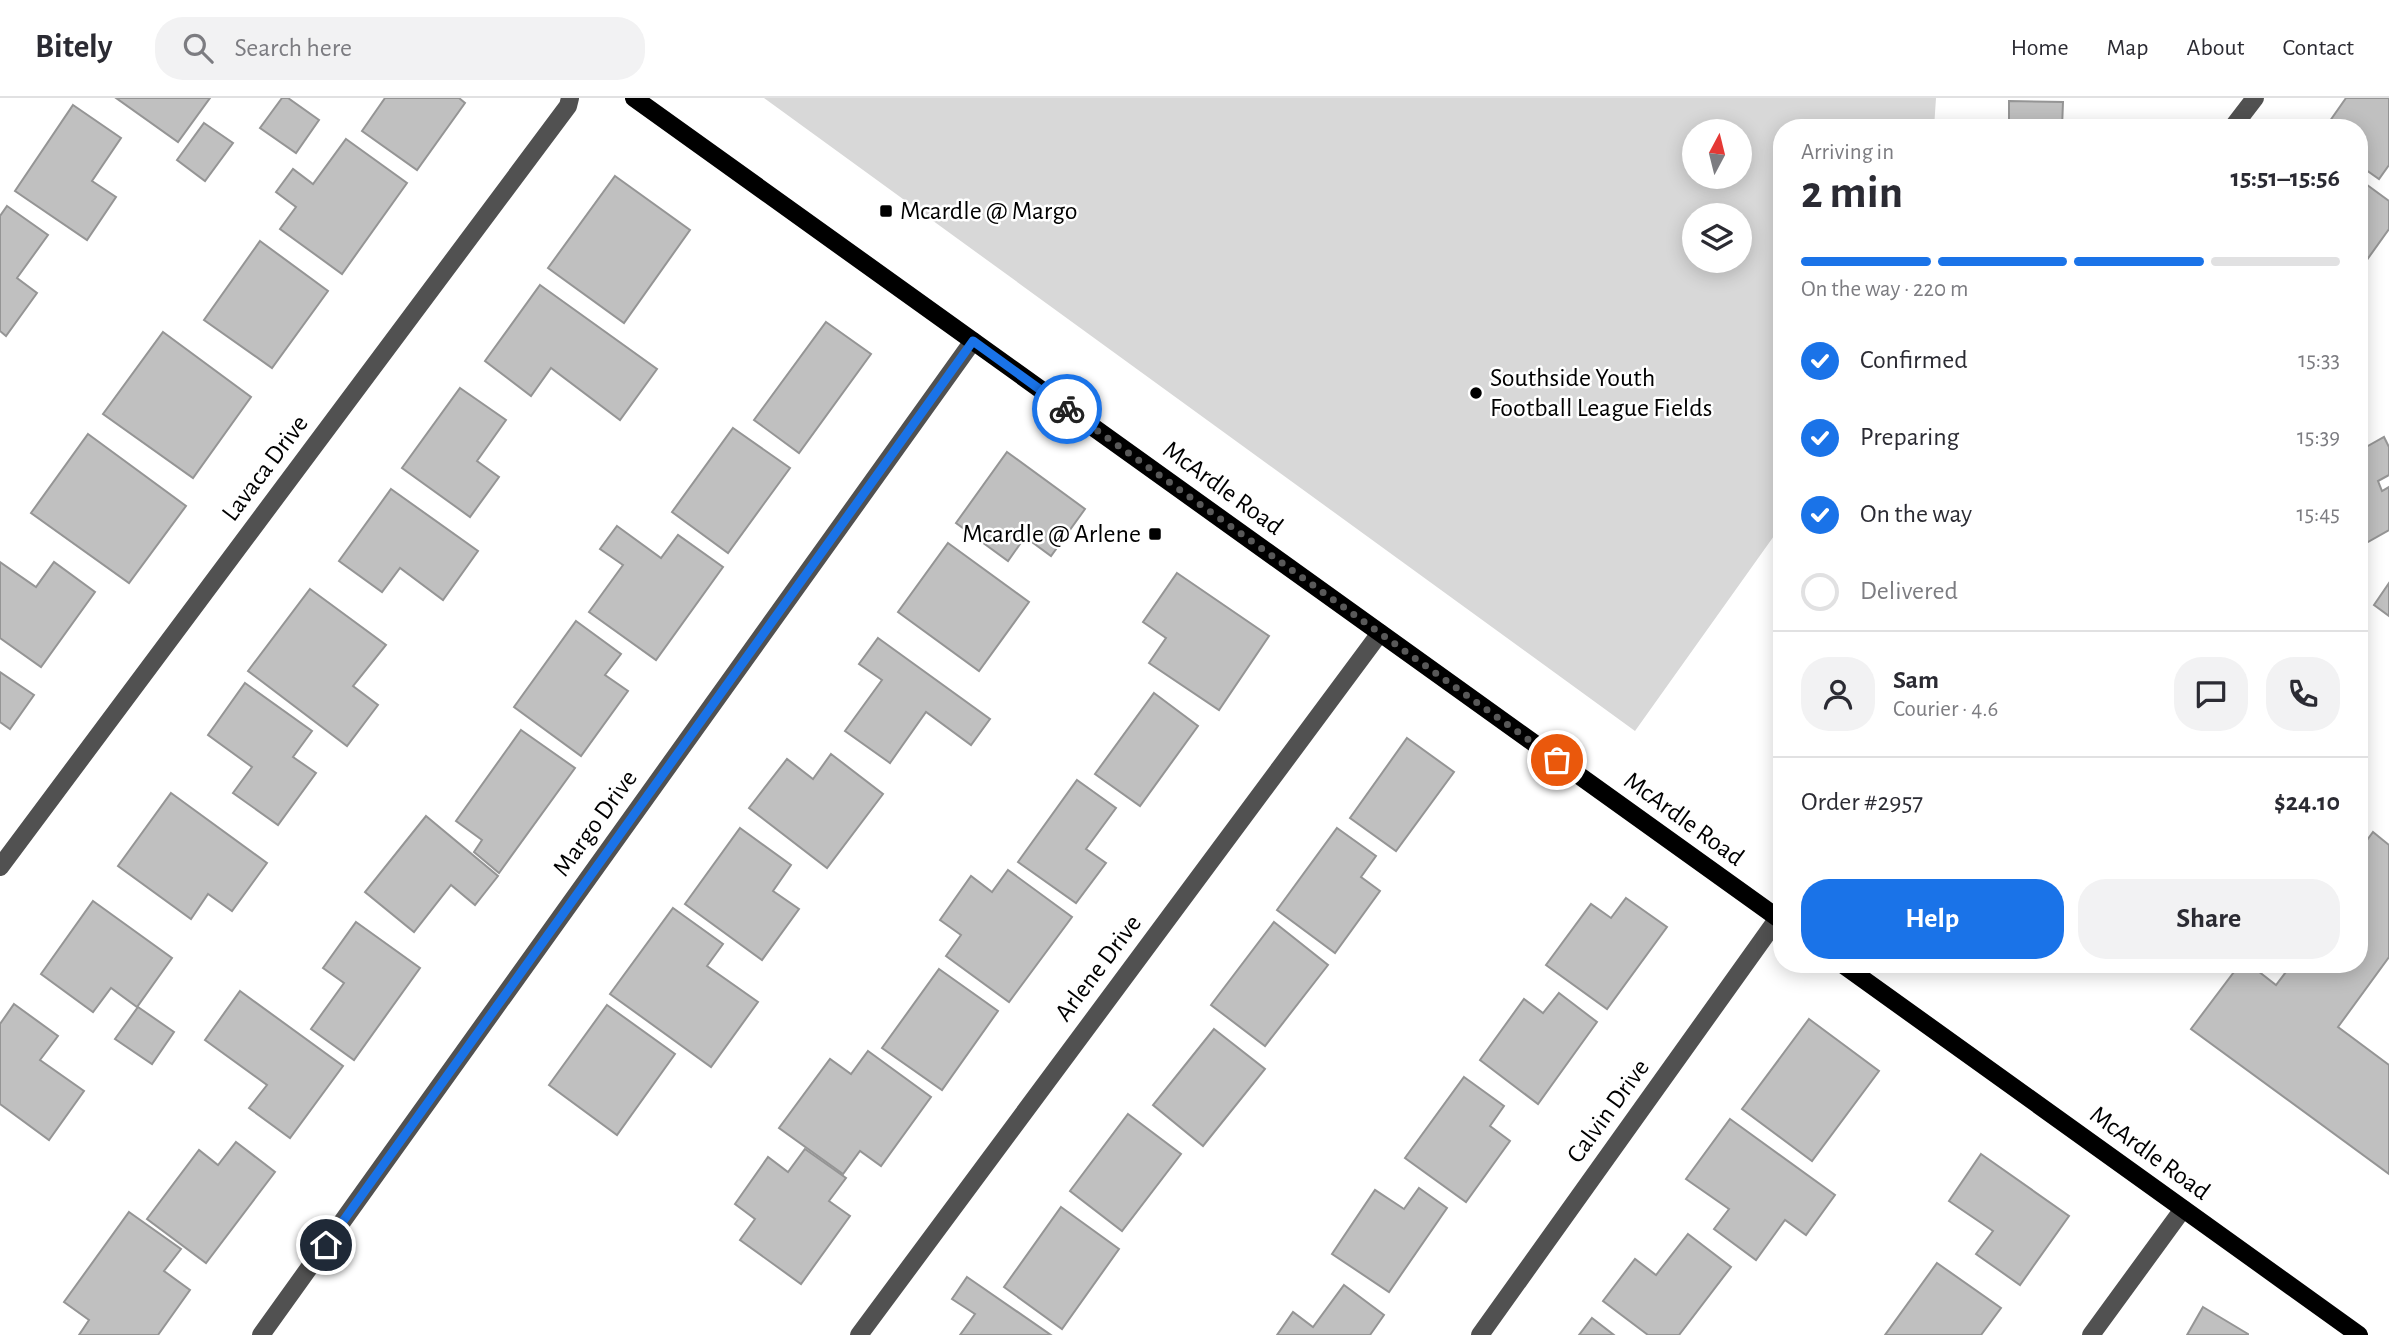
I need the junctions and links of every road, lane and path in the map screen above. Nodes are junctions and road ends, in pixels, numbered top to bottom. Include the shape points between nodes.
1 (569, 98) edge
2 (634, 98) edge
3 (2255, 98) edge
4 (2239, 119) edge
5 (973, 341) junction
6 (1380, 633) junction
7 (0, 867) edge
8 (1773, 915) edge
9 (1773, 930) edge
10 (1855, 973) edge
11 (2183, 1209) junction
12 (261, 1335) edge
13 (859, 1335) edge
14 (1480, 1335) edge
15 (2091, 1335) edge
16 (2359, 1335) edge

1 - 7 street, Lavaca Drive via 568,106
2 - 5 main road, McArdle Road
3 - 4 street
5 - 6 main road, McArdle Road
5 - 12 street, Margo Drive
6 - 8 main road, McArdle Road
6 - 13 street, Arlene Drive
9 - 14 street, Calvin Drive
10 - 11 main road, McArdle Road
11 - 15 street
11 - 16 main road, McArdle Road

